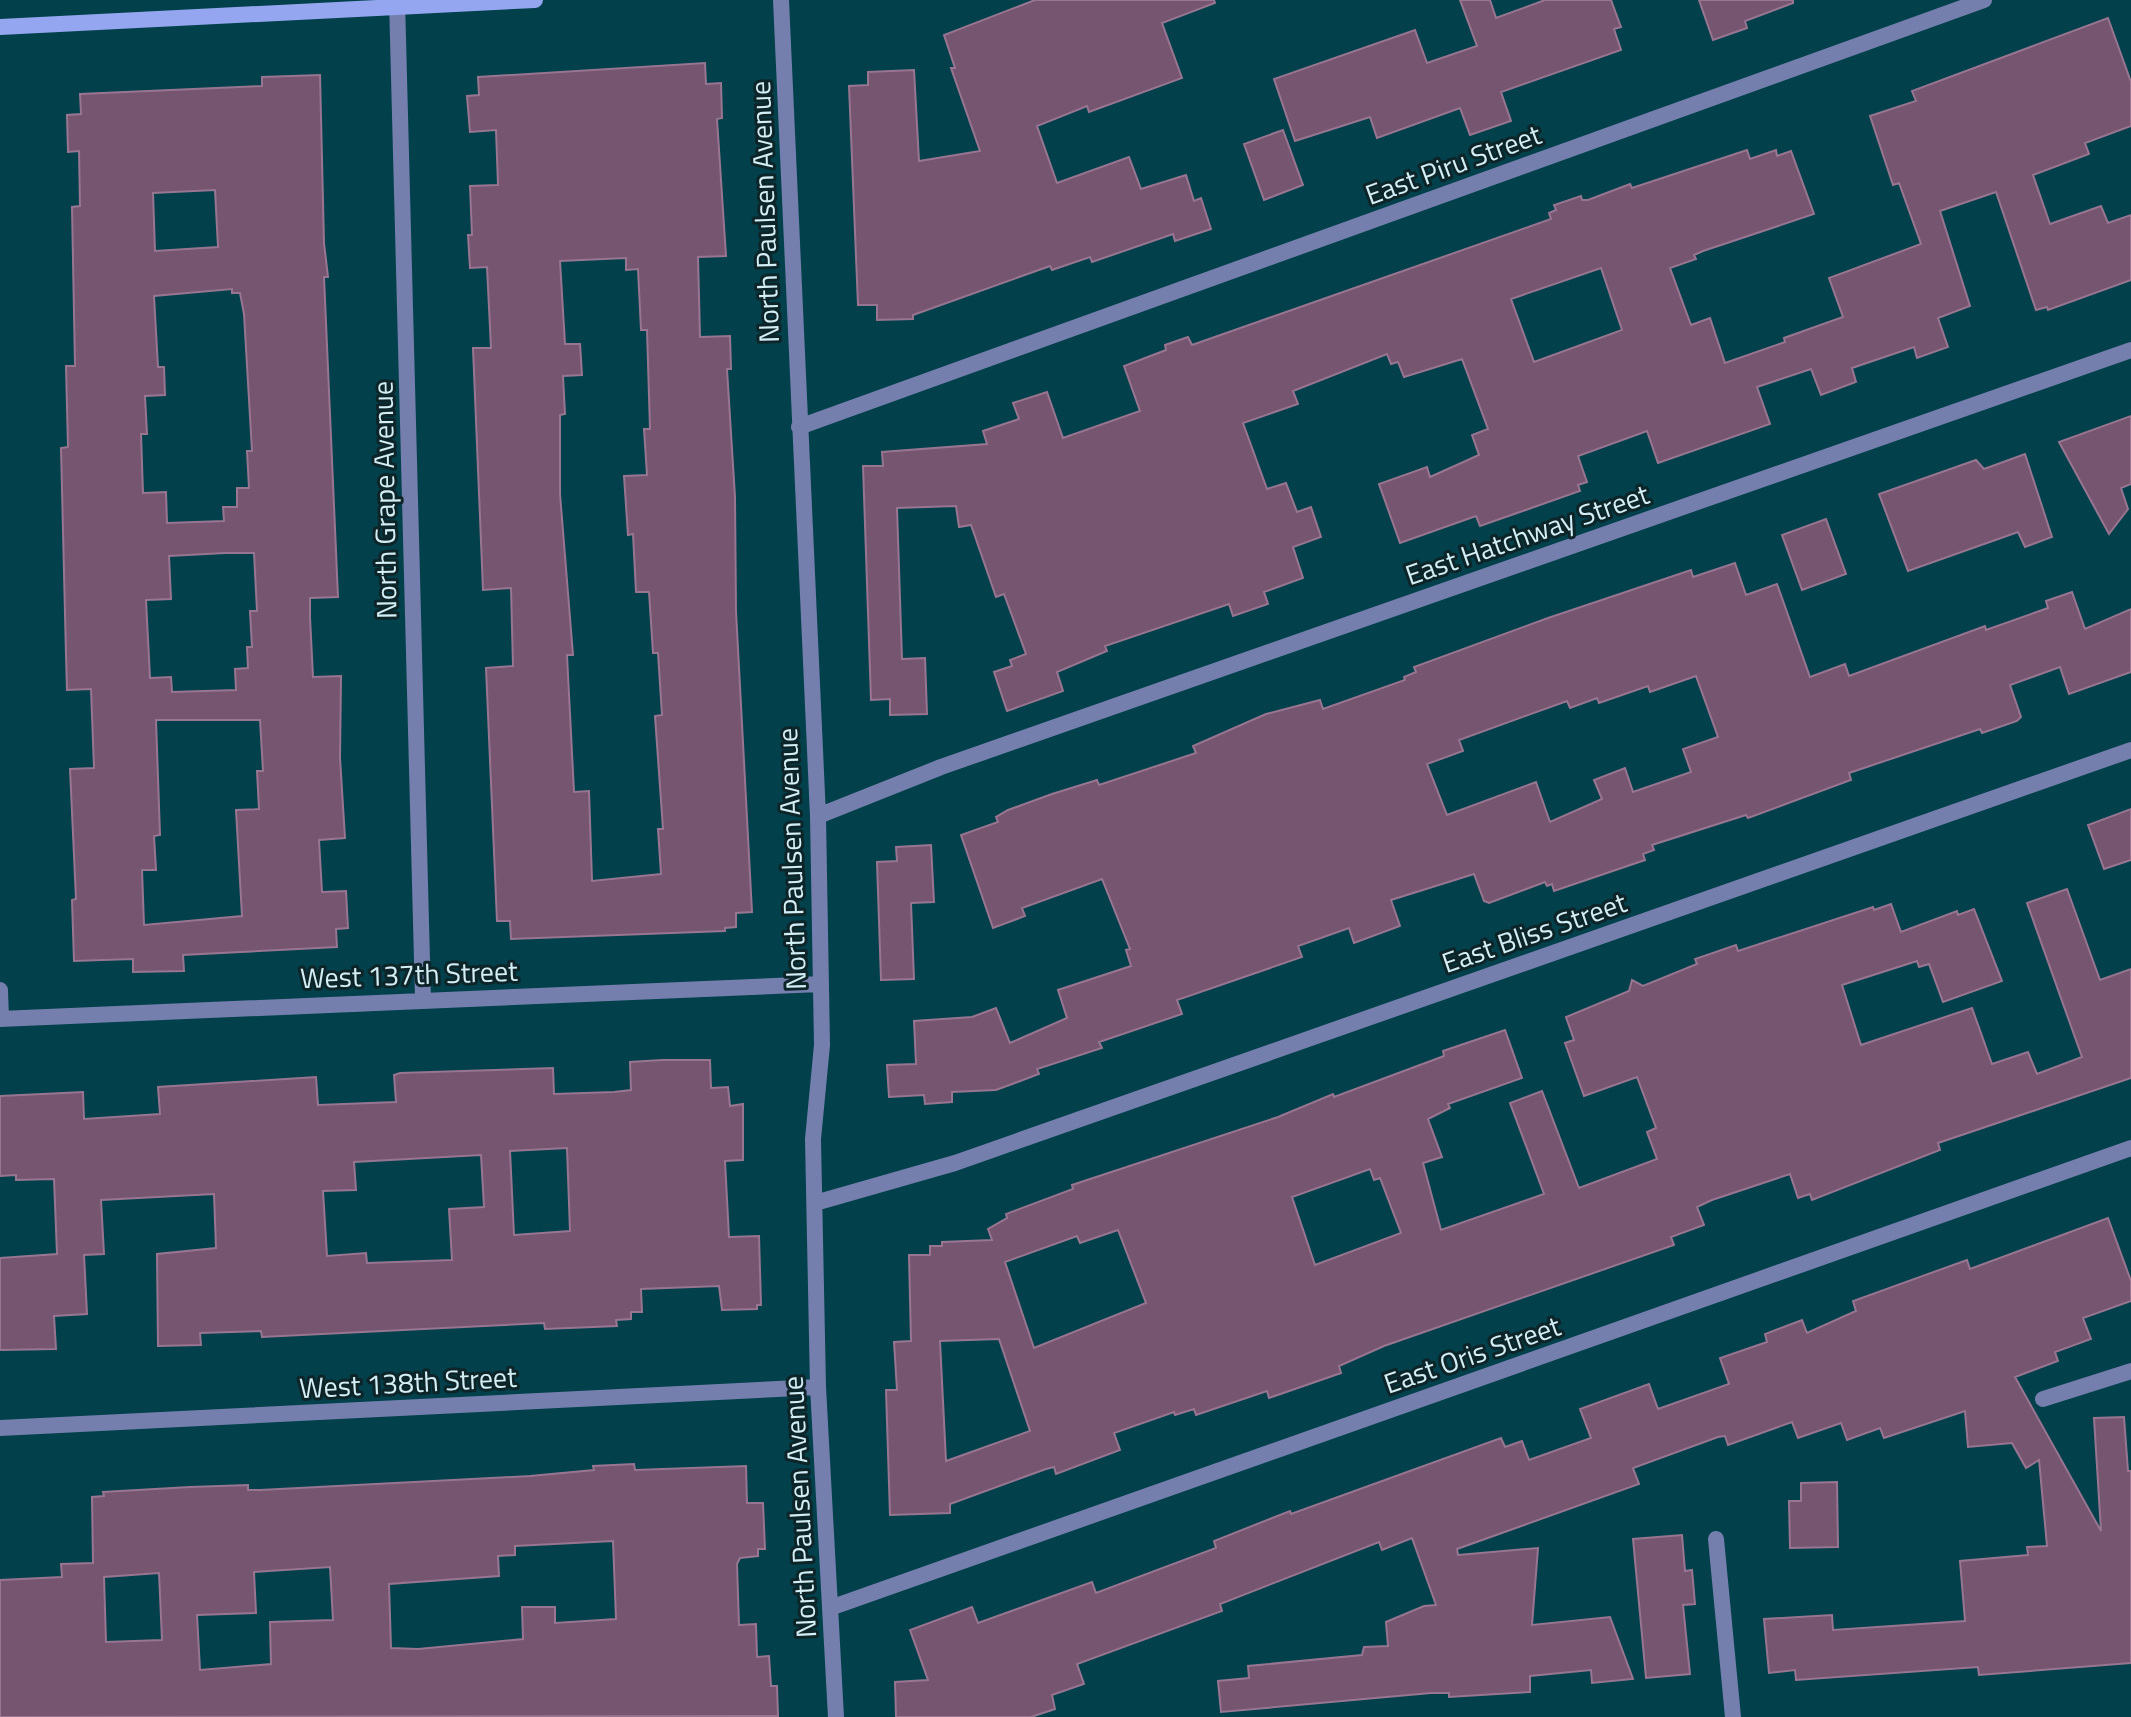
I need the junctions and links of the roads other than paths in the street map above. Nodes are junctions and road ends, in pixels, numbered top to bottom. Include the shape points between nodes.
1 (535, 0) edge
2 (781, 0) edge
3 (1984, 0) edge
4 (397, 4) edge
5 (0, 27) edge
6 (2131, 350) edge
7 (799, 427) junction
8 (2131, 750) edge
9 (818, 816) junction
10 (820, 984) junction
11 (0, 990) edge
12 (423, 999) junction
13 (0, 1019) edge
14 (2131, 1148) edge
15 (815, 1203) junction
16 (2131, 1371) edge
17 (818, 1387) junction
18 (2043, 1399) dead end
19 (0, 1428) edge
20 (1716, 1539) dead end
21 (830, 1608) junction
22 (836, 1717) edge
23 (1733, 1717) edge

1 - 4 street
2 - 7 street, North Paulsen Avenue
3 - 7 street, East Piru Street
4 - 5 street
4 - 12 street, North Grape Avenue
6 - 9 street, East Hatchway Street via 941,767
7 - 9 street, North Paulsen Avenue
8 - 15 street, East Bliss Street via 955,1163
9 - 10 street, North Paulsen Avenue
10 - 12 street, West 137th Street
10 - 15 street, North Paulsen Avenue
11 - 13 street
12 - 13 street, West 137th Street
14 - 21 street, East Oris Street
15 - 17 street, North Paulsen Avenue
16 - 18 street
17 - 19 street, West 138th Street
17 - 21 street, North Paulsen Avenue
20 - 23 street
21 - 22 street, North Paulsen Avenue

